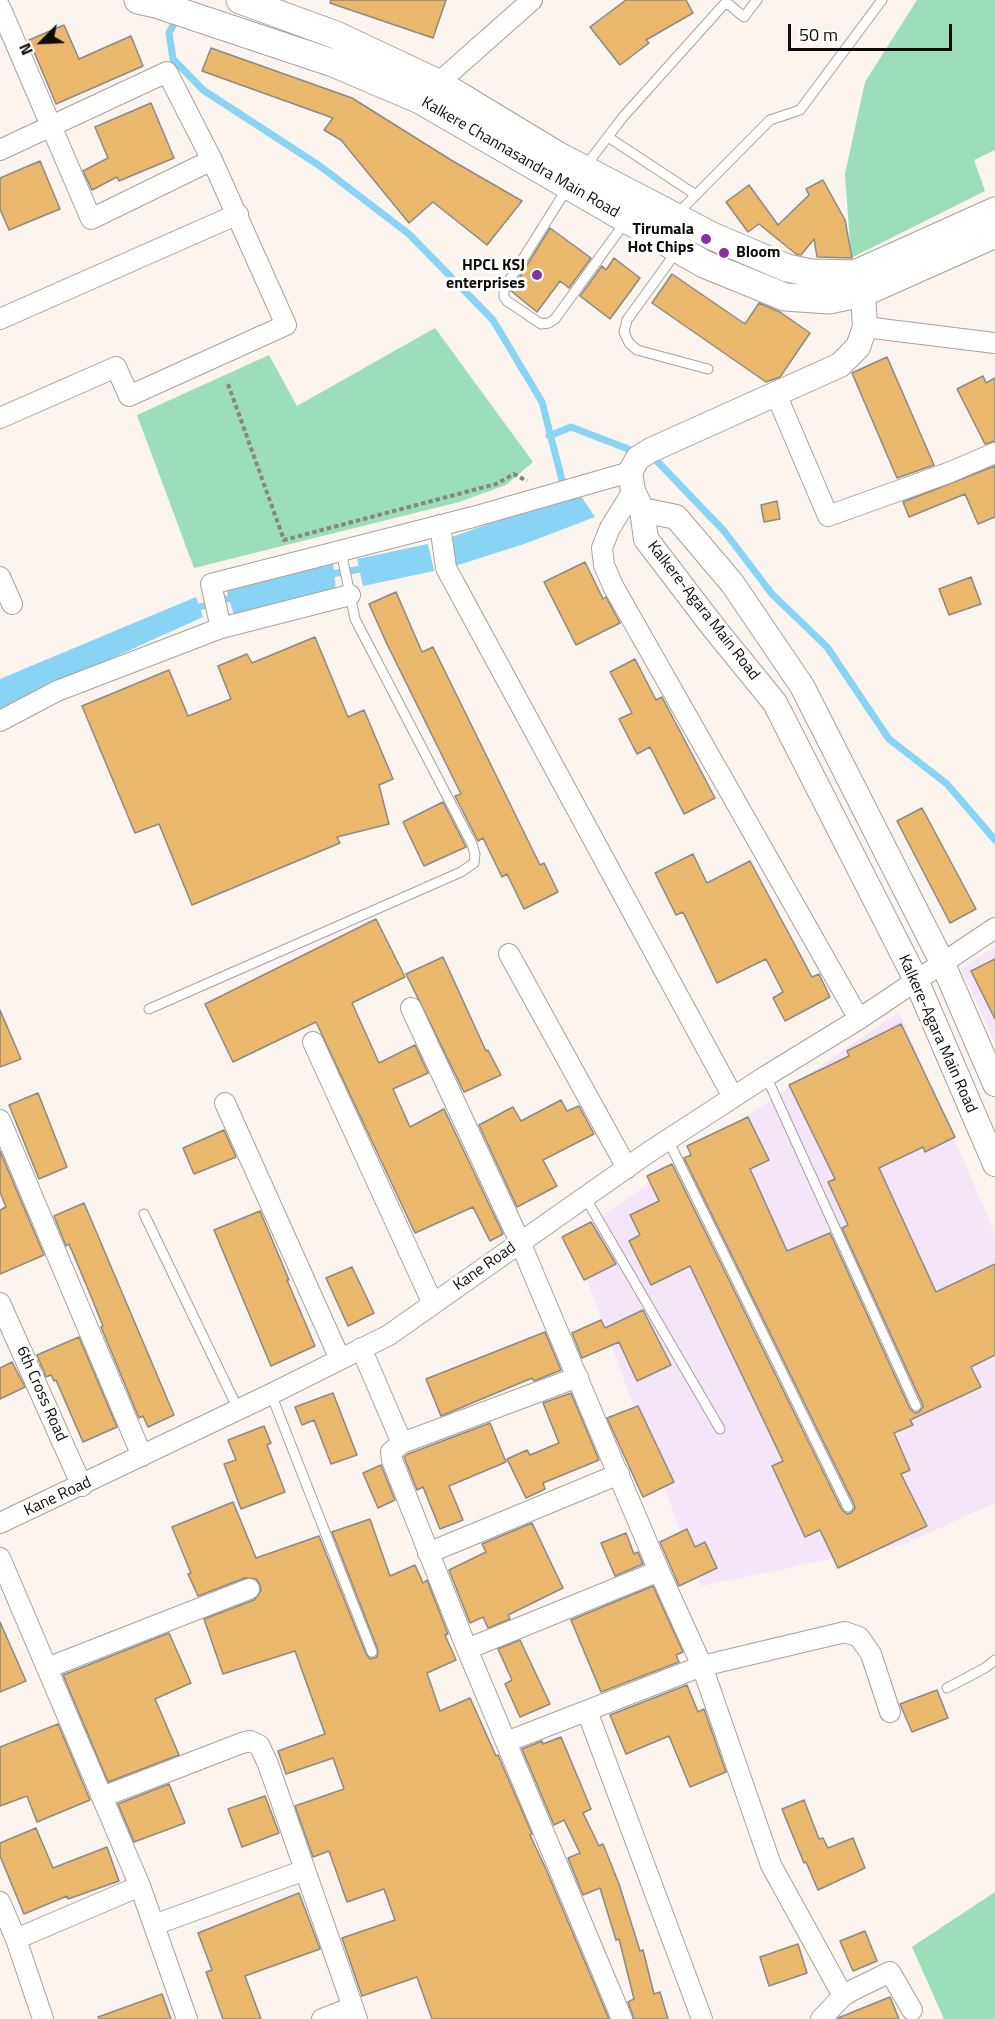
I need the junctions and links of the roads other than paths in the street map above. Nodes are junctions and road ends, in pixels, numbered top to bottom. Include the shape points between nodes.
1 (240, 0) edge
2 (532, 0) edge
3 (756, 0) edge
4 (882, 0) edge
5 (155, 3) edge
6 (0, 7) edge
7 (429, 91) junction
8 (51, 127) junction
9 (608, 137) junction
10 (0, 150) edge
11 (212, 160) junction
12 (576, 178) junction
13 (696, 195) junction
14 (995, 211) edge
15 (238, 214) junction
16 (627, 219) junction
17 (669, 231) junction
18 (995, 234) edge
19 (859, 284) junction
20 (0, 319) edge
21 (865, 327) junction
22 (995, 343) edge
23 (708, 369) dead end
24 (776, 394) junction
25 (0, 418) edge
26 (995, 453) edge
27 (639, 476) junction
28 (441, 534) junction
29 (343, 556) junction
30 (0, 577) edge
31 (351, 595) junction
32 (12, 603) dead end
33 (221, 628) junction
34 (0, 722) edge
35 (995, 928) edge
36 (509, 954) dead end
37 (943, 964) junction
38 (916, 980) junction
39 (411, 1008) dead end
40 (149, 1009) dead end
41 (859, 1019) junction
42 (313, 1042) dead end
43 (766, 1076) junction
44 (995, 1084) edge
45 (734, 1097) junction
46 (225, 1103) dead end
47 (0, 1120) edge
48 (668, 1140) junction
49 (995, 1164) edge
50 (627, 1168) junction
51 (585, 1197) junction
52 (144, 1214) dead end
53 (520, 1242) junction
54 (0, 1303) edge
55 (434, 1304) junction
56 (361, 1348) junction
57 (340, 1359) junction
58 (578, 1377) junction
59 (271, 1394) junction
60 (916, 1406) dead end
61 (238, 1409) junction
62 (720, 1429) dead end
63 (402, 1443) junction
64 (142, 1456) junction
65 (619, 1474) junction
66 (82, 1485) junction
67 (848, 1507) dead end
68 (0, 1524) edge
69 (428, 1553) junction
70 (0, 1558) edge
71 (659, 1571) junction
72 (249, 1589) dead end
73 (467, 1649) junction
74 (372, 1652) dead end
75 (995, 1659) edge
76 (702, 1666) junction
77 (47, 1668) junction
78 (947, 1688) dead end
79 (587, 1711) junction
80 (890, 1712) dead end
81 (506, 1742) junction
82 (102, 1797) junction
83 (305, 1870) junction
84 (140, 1886) junction
85 (0, 1902) edge
86 (154, 1925) junction
87 (16, 1939) junction
88 (843, 1996) junction
89 (912, 2010) dead end
90 (355, 2013) edge
91 (43, 2019) edge
92 (186, 2019) edge
93 (322, 2019) edge
94 (622, 2019) edge
95 (702, 2019) edge
96 (821, 2019) edge

1 - 7 main road via 336,35
2 - 7 street
3 - 9 lane via 744,17 726,2
4 - 13 lane via 800,110 770,120
5 - 7 main road, Kalkere Channasandra Main Road
6 - 8 street
7 - 12 main road via 556,155
8 - 10 street
8 - 11 street via 167,72
8 - 11 street via 91,219
9 - 12 lane
9 - 13 lane
11 - 15 street
12 - 16 main road, Kalkere Channasandra Main Road
12 - 16 lane via 504,289 507,301 541,324 555,319
12 - 17 main road
13 - 17 lane
14 - 19 main road
15 - 20 street
15 - 25 street via 286,325 129,396 116,367
16 - 17 main road, Kalkere Channasandra Main Road
17 - 19 main road via 712,236 788,268
17 - 23 lane via 624,332 637,350
18 - 19 main road
19 - 21 street
21 - 22 street
21 - 24 street via 858,347 840,365
24 - 26 street via 828,516
24 - 27 street
27 - 28 street via 551,494
27 - 37 street, Kalkere-Agara Main Road via 732,583 802,686
27 - 38 street, Kalkere-Agara Main Road via 646,539 775,703
27 - 41 street via 602,548 604,565
28 - 29 street
28 - 45 street via 446,568
29 - 31 lane
29 - 33 street via 211,584
30 - 32 street
31 - 33 street
31 - 40 lane via 355,620 472,844 474,863
33 - 34 street via 57,691
35 - 37 street, Kane Road
36 - 50 street
37 - 38 street, Kane Road
37 - 44 street, Kalkere-Agara Main Road
38 - 41 street, Kane Road
38 - 49 street, Kalkere-Agara Main Road
39 - 53 street
41 - 43 street, Kane Road
42 - 55 street
43 - 45 street, Kane Road
43 - 60 lane
45 - 48 street, Kane Road
46 - 57 street
47 - 64 street
48 - 50 street, Kane Road
48 - 67 lane
50 - 51 street, Kane Road
51 - 53 street, Kane Road
51 - 62 lane
52 - 61 lane
53 - 55 street, Kane Road
53 - 58 street
54 - 66 street, 6th Cross Road
55 - 56 street, Kane Road via 389,1335
56 - 57 street, Kane Road
56 - 63 street
57 - 59 street, Kane Road
58 - 63 street
58 - 65 street
59 - 61 street, Kane Road
59 - 74 lane
61 - 64 street, Kane Road
63 - 69 street via 391,1452 392,1460
64 - 66 street, Kane Road
65 - 69 street
65 - 71 street
66 - 68 street, Kane Road
69 - 73 street
70 - 77 street
71 - 73 street
71 - 76 street
72 - 77 street
73 - 81 street
75 - 78 lane
76 - 79 street
76 - 80 street via 845,1632 859,1637 871,1654
76 - 88 street via 771,1865
77 - 82 street
79 - 81 street
79 - 95 street
81 - 94 street
82 - 83 street via 242,1743 259,1745
82 - 84 street
83 - 86 street
83 - 90 street
84 - 86 street
84 - 87 street
85 - 87 street
86 - 92 street
87 - 91 street
88 - 89 street via 890,1972
88 - 96 street
90 - 93 street

